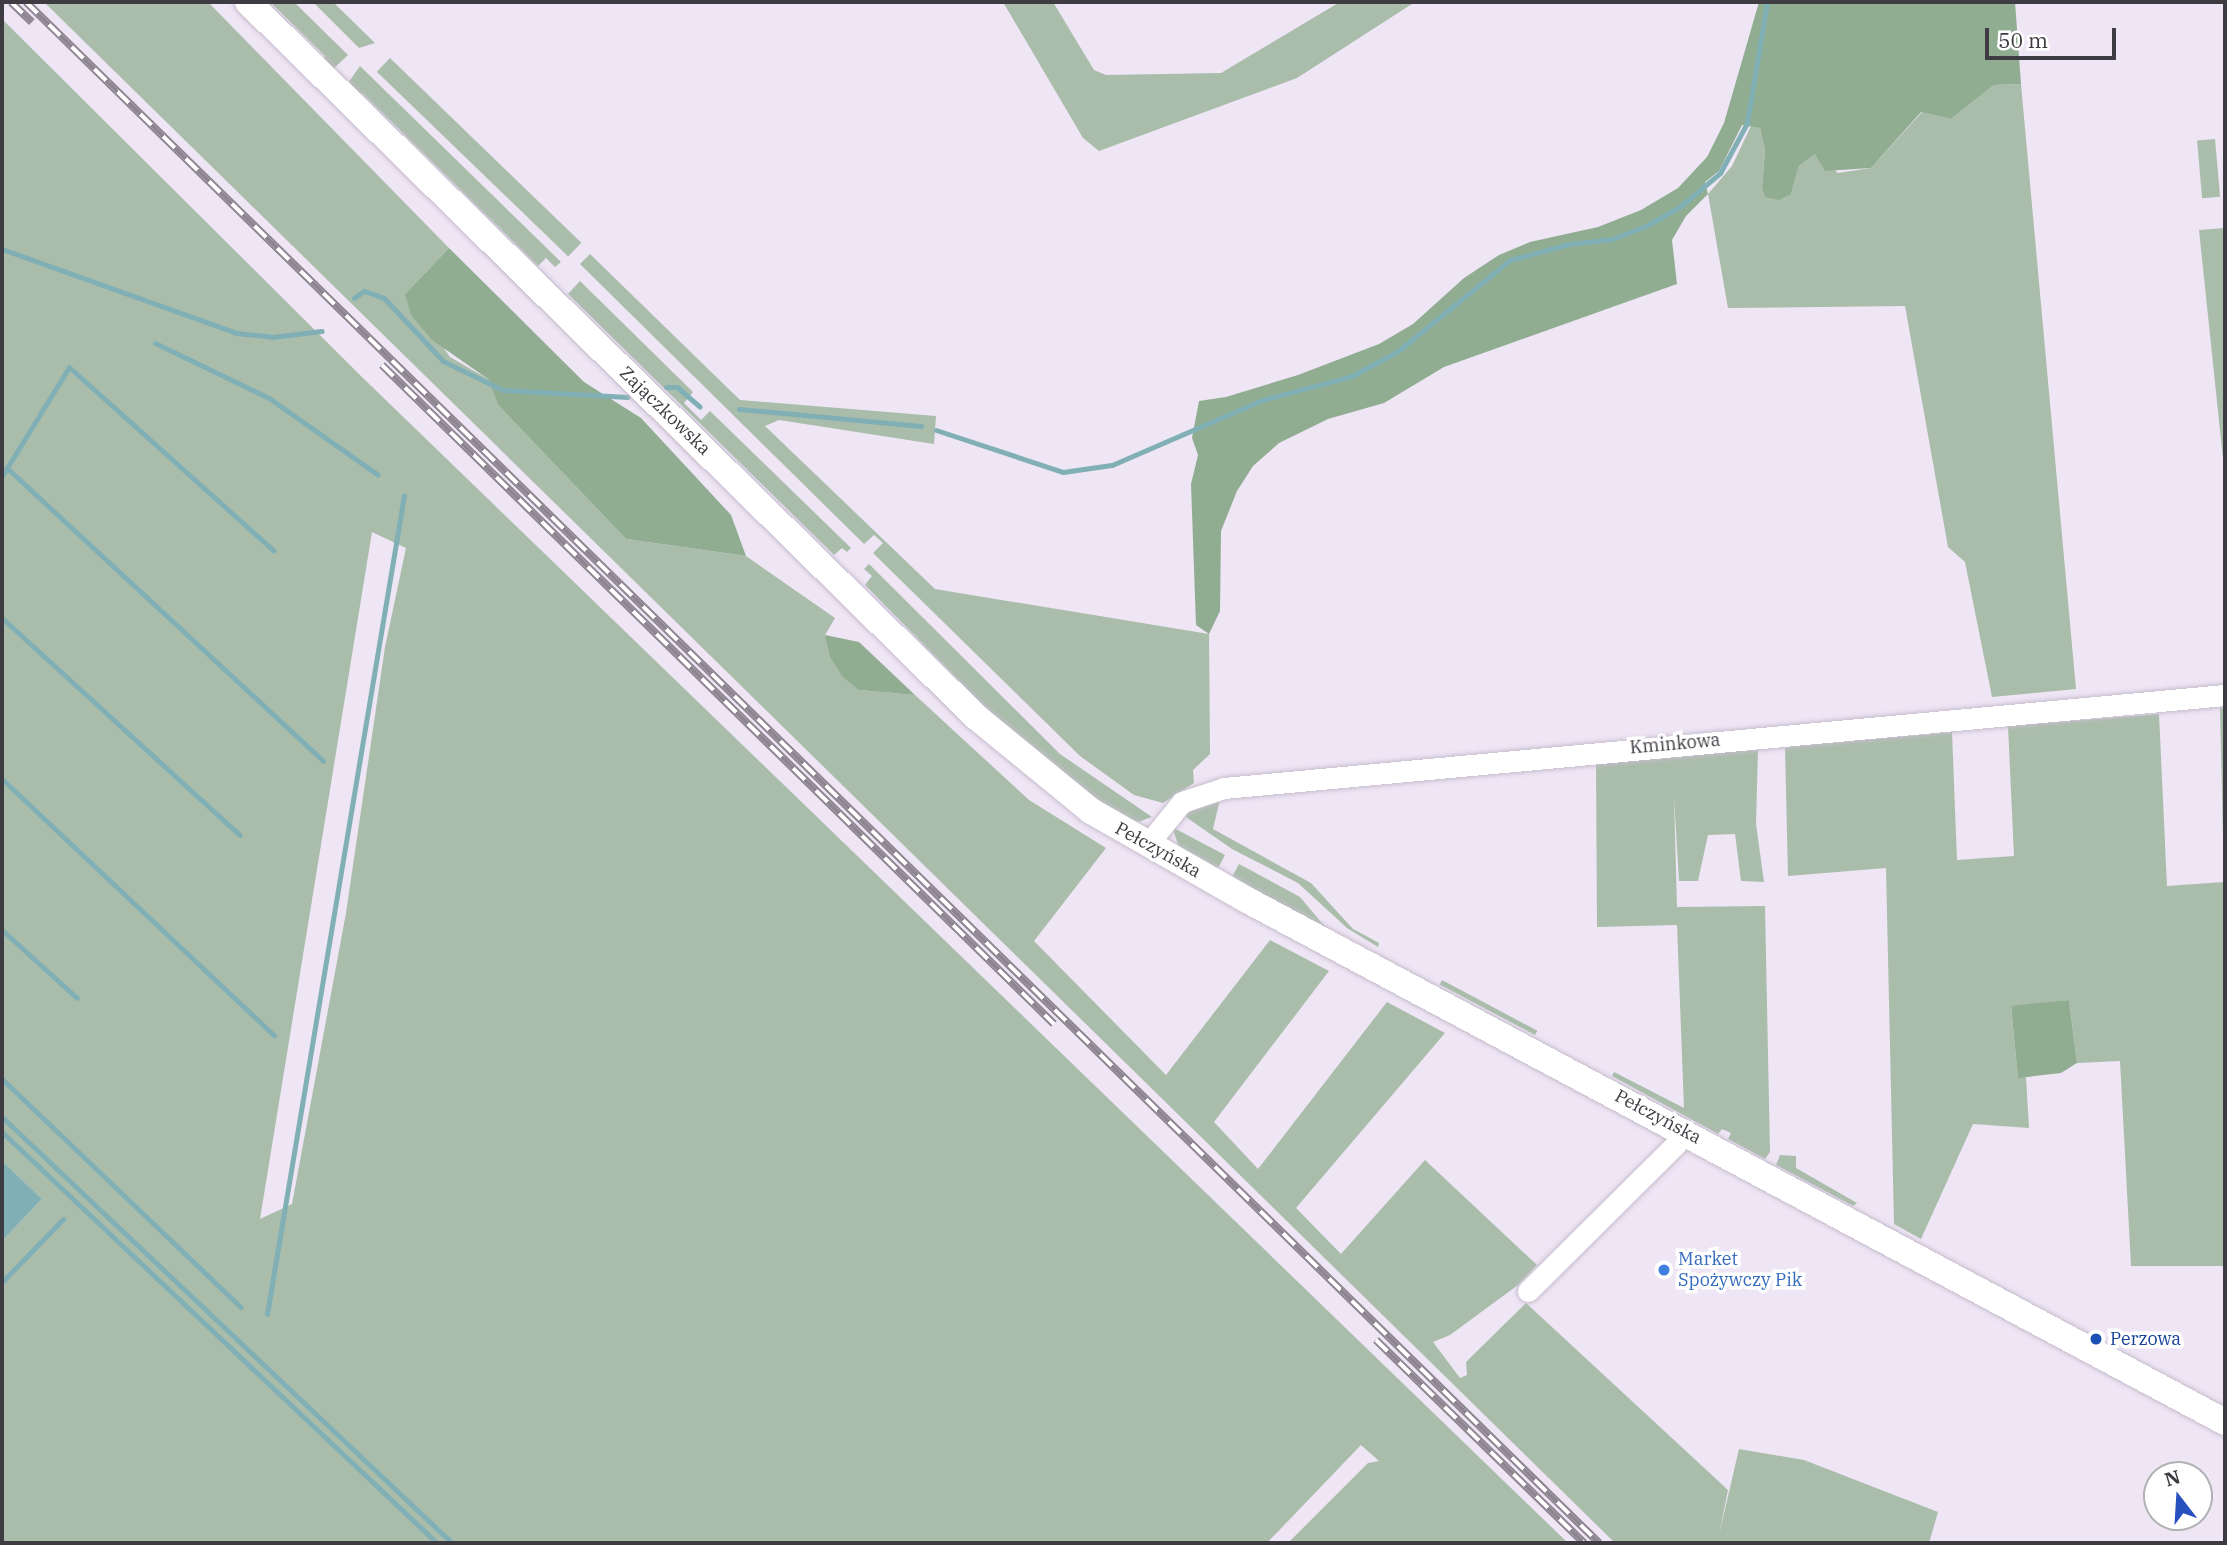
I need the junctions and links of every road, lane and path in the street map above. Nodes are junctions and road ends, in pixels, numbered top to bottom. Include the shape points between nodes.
1 (247, 2) edge
2 (2225, 695) edge
3 (1091, 811) joint
4 (1147, 845) junction
5 (1684, 1130) junction
6 (1528, 1291) dead end
7 (2225, 1422) edge

1 - 3 main road, Zajączkowska via 975,716
2 - 4 street, Kminkowa via 1224,788 1182,802
3 - 4 main road, Pełczyńska
4 - 5 main road, Pełczyńska
5 - 6 street via 1676,1144
5 - 7 main road, Pełczyńska

